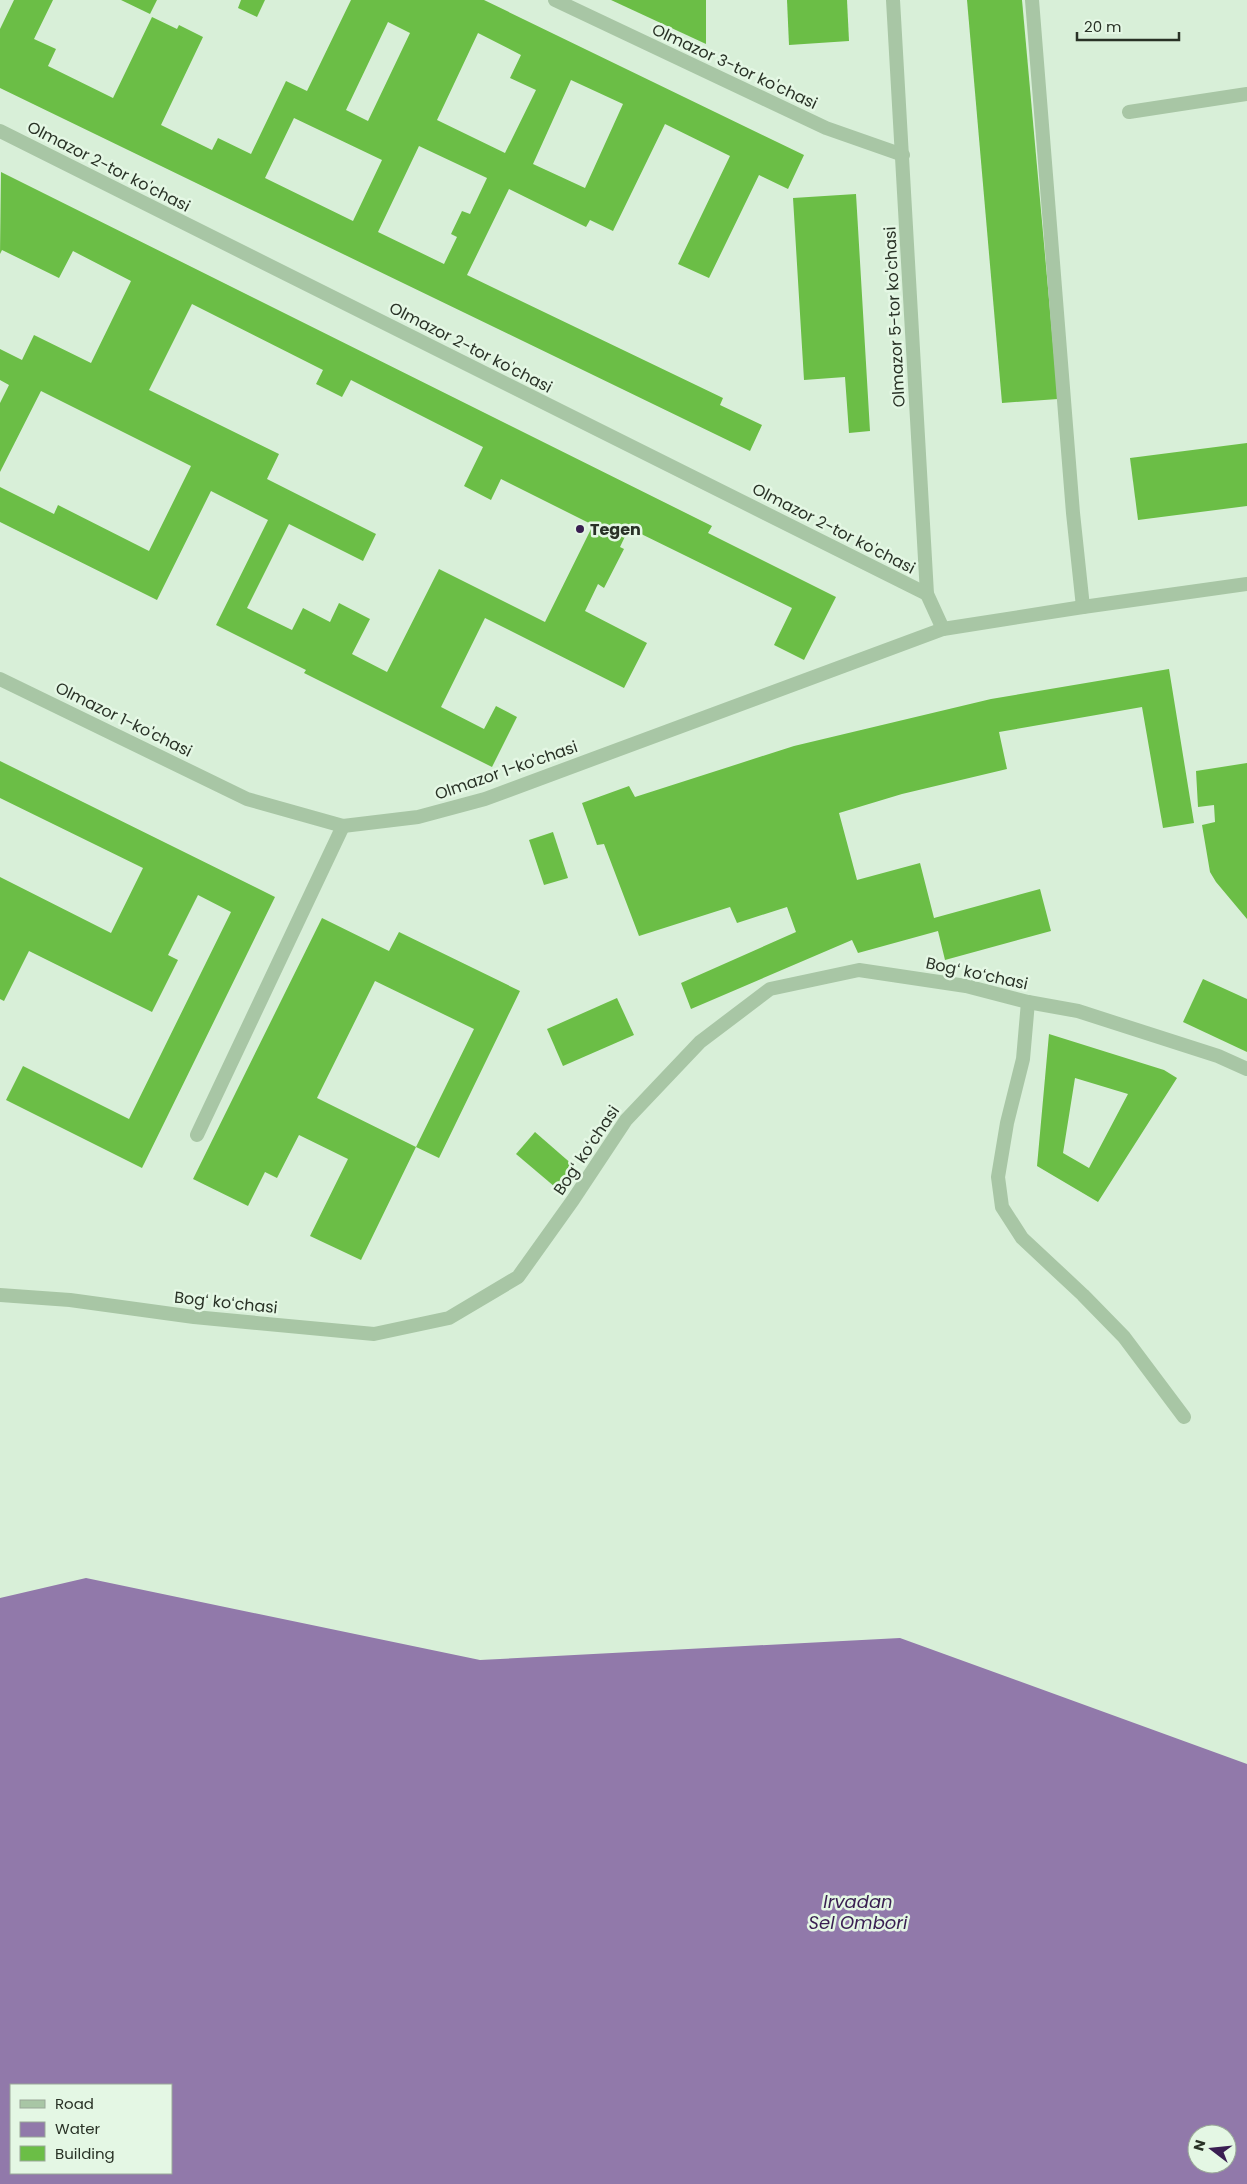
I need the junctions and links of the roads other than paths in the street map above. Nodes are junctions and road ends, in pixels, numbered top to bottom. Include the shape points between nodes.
1 (555, 0) edge
2 (893, 0) edge
3 (1032, 0) edge
4 (1247, 94) edge
5 (1128, 112) dead end
6 (0, 131) edge
7 (903, 155) junction
8 (1247, 584) edge
9 (927, 594) junction
10 (1083, 607) junction
11 (943, 629) junction
12 (0, 679) edge
13 (343, 826) junction
14 (1028, 1002) junction
15 (1247, 1069) edge
16 (197, 1135) dead end
17 (0, 1295) edge
18 (1184, 1417) dead end

1 - 7 street, Olmazor 3-tor ko'chasi via 826,128
2 - 7 street, Olmazor 5-tor ko'chasi
3 - 10 street
4 - 5 street
6 - 9 street, Olmazor 2-tor ko'chasi
7 - 9 street, Olmazor 5-tor ko'chasi
8 - 10 street, Olmazor 1-ko'chasi
9 - 11 street, Olmazor 5-tor ko'chasi
10 - 11 street, Olmazor 1-ko'chasi
11 - 13 street, Olmazor 1-ko'chasi via 485,799 418,817
12 - 13 street, Olmazor 1-ko'chasi via 247,798
13 - 16 street
14 - 15 street, Bogʻ koʻchasi via 1078,1011 1218,1056
14 - 17 street, Bogʻ koʻchasi via 966,986 859,970 770,989 700,1042 626,1120 518,1276 449,1318 374,1334
14 - 18 street via 1023,1059 1006,1123 998,1177 1002,1207 1022,1238 1124,1337

